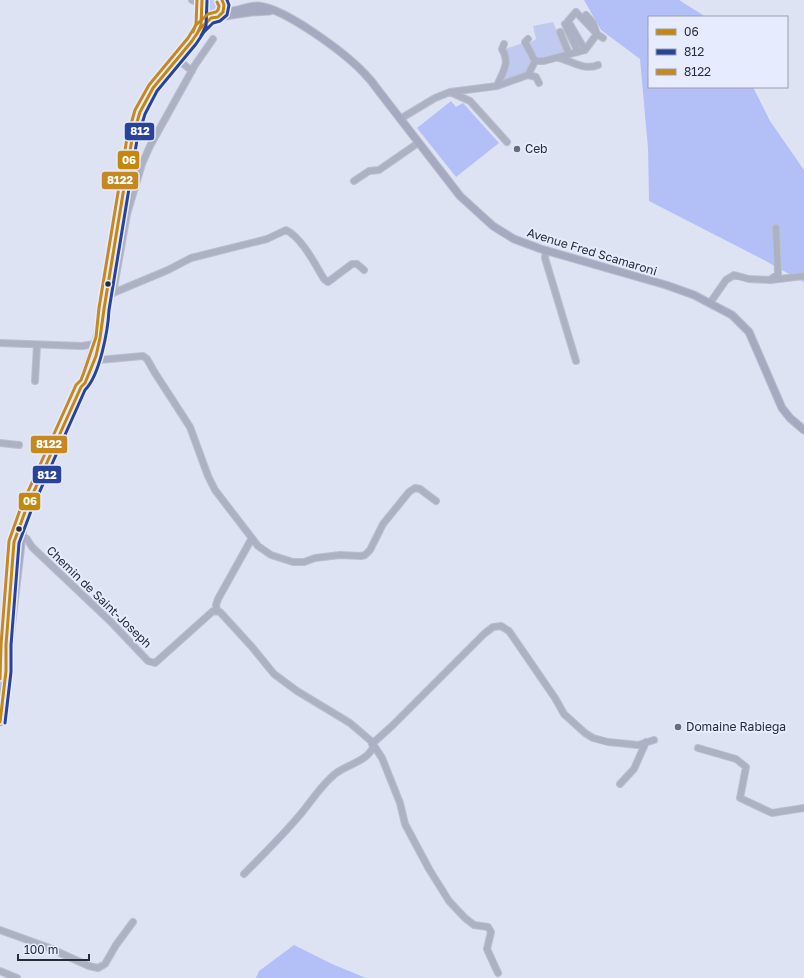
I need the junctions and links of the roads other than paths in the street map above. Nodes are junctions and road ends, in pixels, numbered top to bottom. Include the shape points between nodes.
1 (192, 0) edge
2 (223, 3) edge
3 (248, 3) edge
4 (202, 5) edge
5 (276, 12) junction
6 (238, 15) junction
7 (215, 17) junction
8 (565, 24) dead end
9 (200, 30) junction
10 (560, 32) dead end
11 (597, 34) junction
12 (528, 38) dead end
13 (603, 38) dead end
14 (213, 39) dead end
15 (504, 44) dead end
16 (582, 51) junction
17 (569, 54) junction
18 (557, 58) junction
19 (177, 59) junction
20 (535, 61) junction
21 (598, 66) dead end
22 (192, 72) junction
23 (528, 75) junction
24 (539, 83) dead end
25 (497, 86) junction
26 (450, 92) junction
27 (400, 119) junction
28 (507, 142) dead end
29 (418, 143) junction
30 (127, 165) junction
31 (140, 169) junction
32 (354, 181) dead end
33 (776, 228) dead end
34 (546, 250) junction
35 (364, 270) dead end
36 (804, 276) edge
37 (771, 280) junction
38 (110, 294) junction
39 (710, 303) junction
40 (0, 344) edge
41 (37, 345) junction
42 (96, 351) junction
43 (576, 361) dead end
44 (35, 381) dead end
45 (81, 387) junction
46 (804, 430) edge
47 (0, 443) edge
48 (19, 445) dead end
49 (436, 501) dead end
50 (29, 504) junction
51 (22, 519) junction
52 (22, 536) junction
53 (252, 538) junction
54 (217, 611) junction
55 (5, 644) edge
56 (0, 722) edge
57 (654, 740) dead end
58 (646, 742) junction
59 (373, 744) junction
60 (698, 748) dead end
61 (620, 784) dead end
62 (804, 808) edge
63 (244, 874) dead end
64 (133, 922) dead end
65 (0, 930) edge
66 (0, 971) edge
67 (498, 973) dead end
68 (17, 978) edge

1 - 4 street
2 - 3 main road, Avenue Fred Scamaroni via 232,11
2 - 7 main road via 223,12
3 - 5 main road, Avenue Fred Scamaroni
3 - 6 street via 248,10
4 - 7 main road via 206,16
4 - 9 main road
5 - 6 main road, Avenue Fred Scamaroni
5 - 27 main road, Avenue Fred Scamaroni via 300,24 348,59 365,74
6 - 7 main road, Avenue Fred Scamaroni
7 - 9 main road
8 - 16 street
9 - 19 main road
10 - 17 street
11 - 13 street
11 - 16 street
11 - 16 street via 576,12 568,21
12 - 20 street via 525,42
14 - 22 street
15 - 25 street via 502,49 506,56 505,69
16 - 17 street
17 - 18 street
18 - 20 street
18 - 21 street via 575,65
19 - 22 street
19 - 30 main road via 146,99 136,123
20 - 23 street
22 - 31 street via 150,146
23 - 24 street via 536,77
23 - 25 street
25 - 26 street
26 - 27 street
26 - 28 street via 470,101
27 - 29 main road, Avenue Fred Scamaroni
29 - 32 street via 379,170 369,171
29 - 34 main road, Avenue Fred Scamaroni via 460,196 484,218 514,239
30 - 31 street
30 - 38 main road
31 - 38 street
33 - 37 street via 778,274
34 - 39 main road, Avenue Fred Scamaroni via 694,295
34 - 43 street via 545,258
35 - 38 street via 357,264 352,264 328,282 293,233 286,230 268,239 191,258
36 - 37 street
37 - 39 street via 734,275 726,280
38 - 42 main road via 104,309
39 - 46 main road, Avenue Fred Scamaroni via 732,315 748,332 782,408
40 - 41 street
41 - 42 street via 82,346
41 - 44 street
42 - 45 main road
42 - 45 main road via 85,383
42 - 53 street via 99,360 143,356 147,359 190,427 215,490
45 - 50 main road
47 - 48 street
49 - 53 street via 420,489 415,488 409,492 383,524 370,550 361,556 340,555 294,562 271,555
50 - 51 main road
50 - 52 main road
51 - 52 street via 19,533
51 - 55 main road via 14,542
52 - 54 street, Chemin de Saint-Joseph via 148,661 155,663 213,611
52 - 55 main road
53 - 54 street via 218,599
54 - 59 street via 274,674 350,723
55 - 56 main road via 6,671
57 - 58 street
58 - 59 street via 638,745 608,742 585,734 564,714 509,631 501,626 484,634
58 - 61 street via 634,769
59 - 63 street via 372,750 357,762 336,773 285,832
59 - 67 street via 382,758 400,803 405,824 449,901 474,925 488,927 491,932 487,949
60 - 62 street via 736,759 746,767 740,798 772,813
64 - 65 street via 104,964 98,968
66 - 68 street

